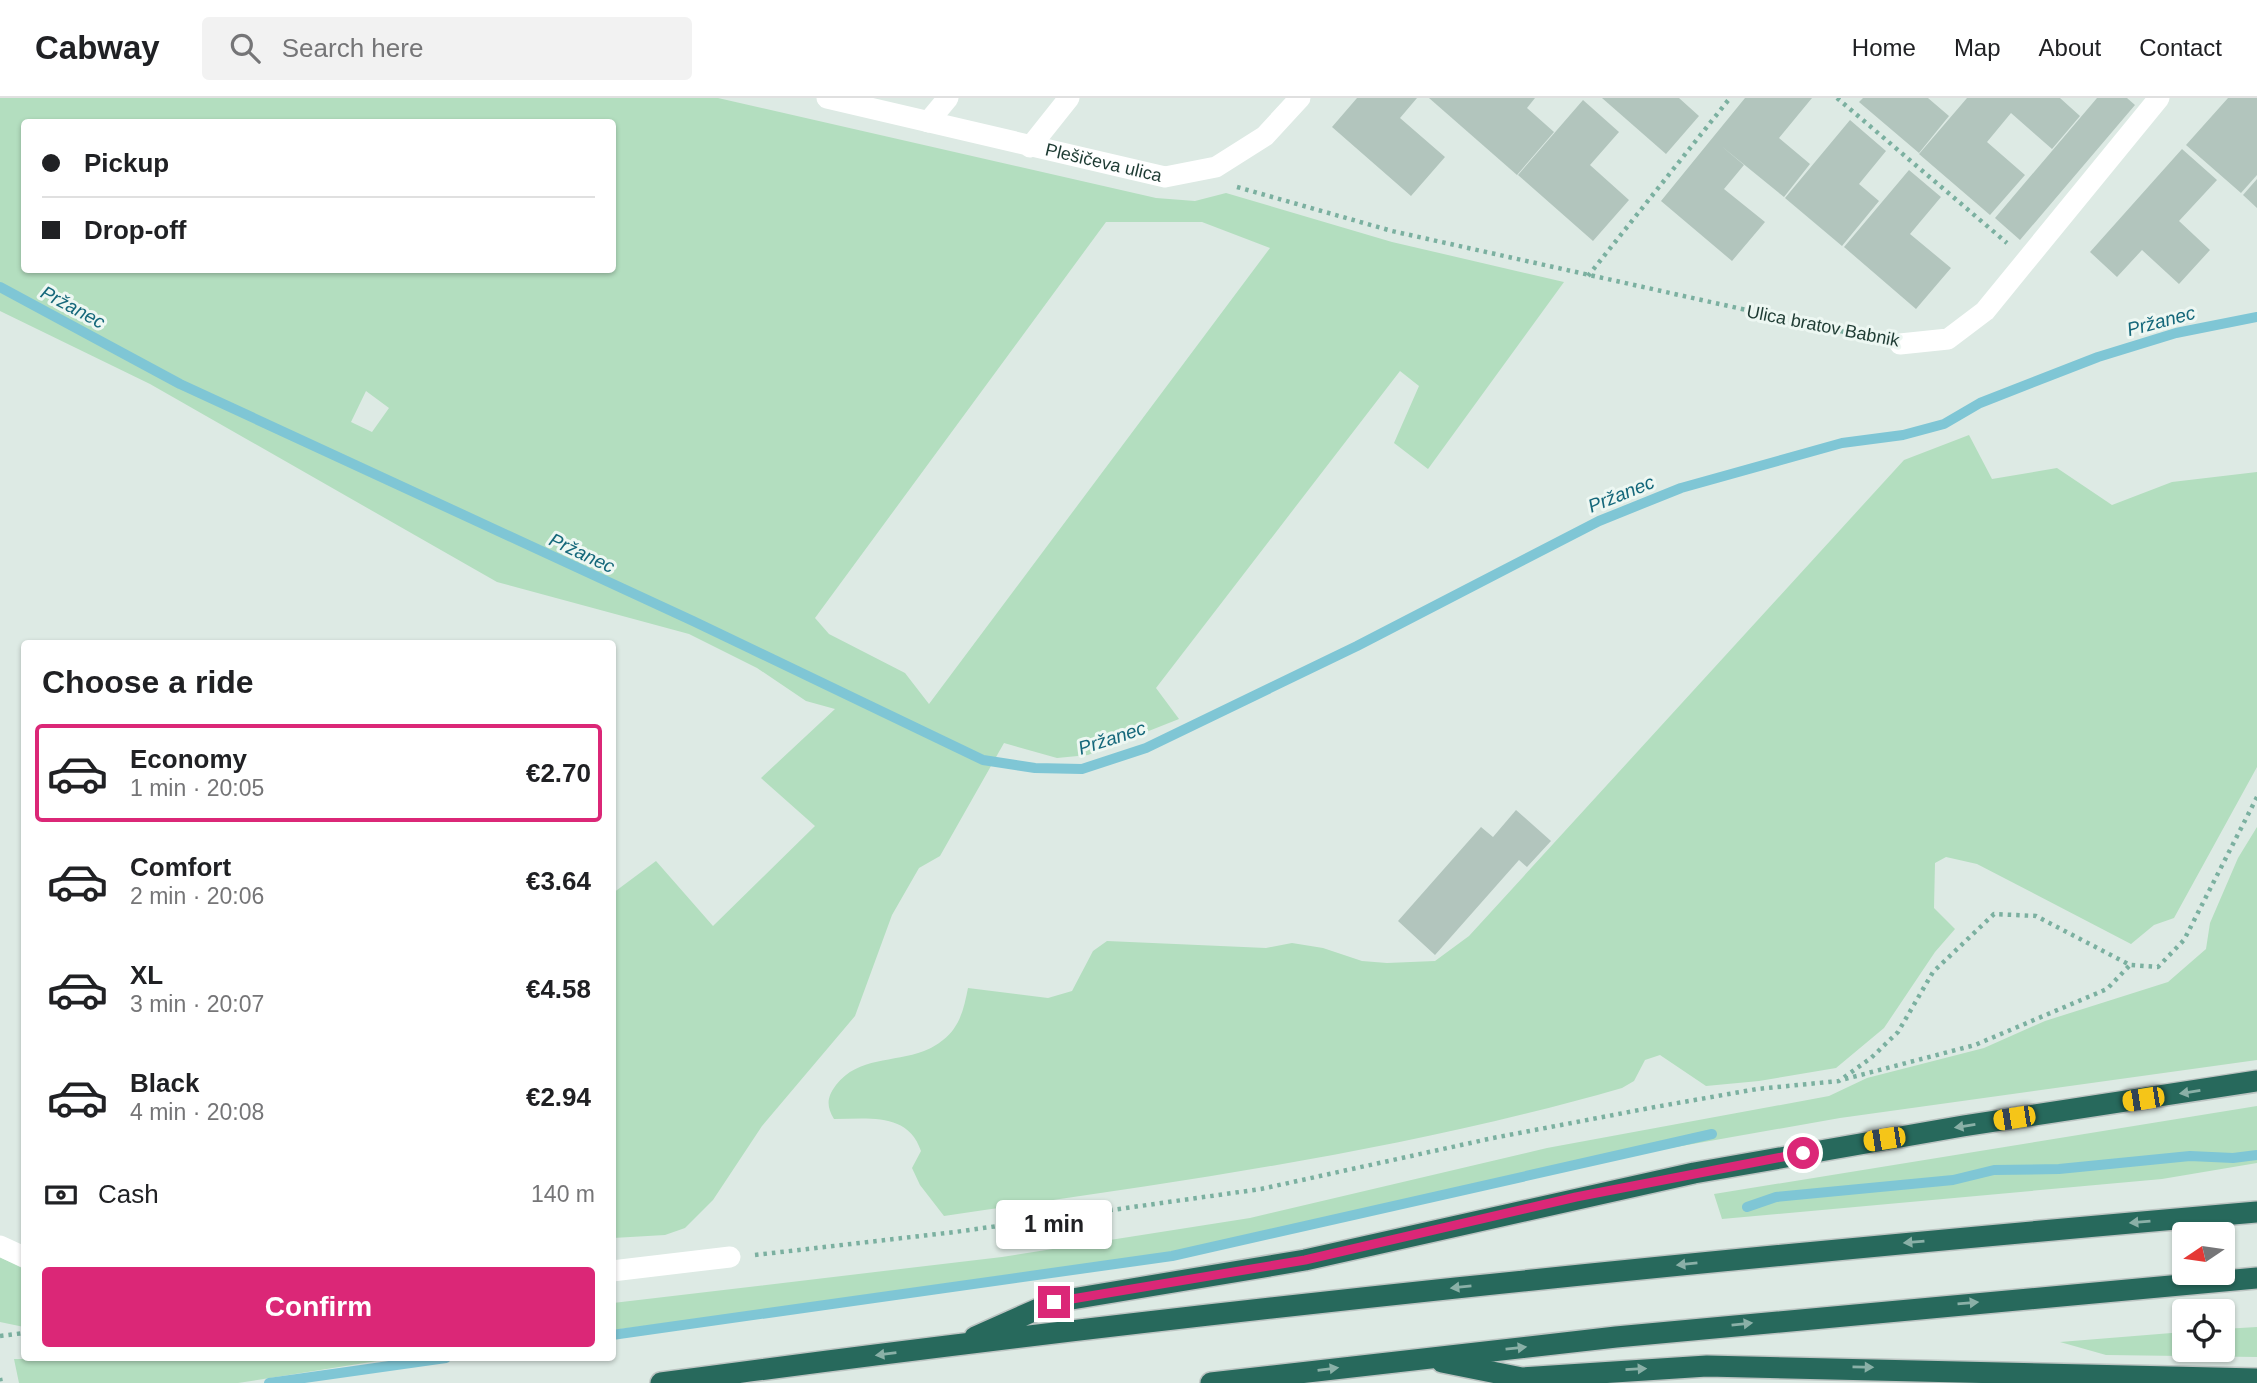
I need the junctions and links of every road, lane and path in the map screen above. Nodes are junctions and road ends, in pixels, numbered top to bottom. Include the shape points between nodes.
1 (827, 98) edge
2 (948, 98) edge
3 (1069, 98) edge
4 (1300, 98) edge
5 (1730, 98) edge
6 (1837, 98) edge
7 (2159, 98) edge
8 (928, 122) junction
9 (1030, 147) junction
10 (1216, 167) junction
11 (2027, 260) junction
12 (1588, 276) junction
13 (1900, 344) joint
14 (2257, 797) edge
15 (2130, 965) junction
16 (1839, 1081) junction
17 (2257, 1082) edge
18 (2257, 1212) edge
19 (0, 1246) edge
20 (21, 1256) edge
21 (730, 1258) joint
22 (616, 1271) edge
23 (2257, 1278) edge
24 (21, 1333) edge
25 (0, 1336) edge
26 (954, 1346) junction
27 (1423, 1357) junction
28 (2257, 1379) edge
29 (661, 1383) edge
30 (1211, 1383) edge

1 - 8 street, Plešičeva ulica
2 - 8 street
3 - 9 street, Plešičeva ulica
4 - 10 street via 1265,136
5 - 12 path
6 - 11 path
7 - 11 street, Ulica bratov Babnik
8 - 9 street, Plešičeva ulica
9 - 10 street, Plešičeva ulica via 1165,177
10 - 12 path, Ulica bratov Babnik via 1238,188 1392,231
11 - 13 street, Ulica bratov Babnik via 1985,311 1948,339
12 - 13 path, Ulica bratov Babnik
14 - 15 path via 2184,940 2158,967
15 - 16 path via 2107,989 1975,1045
15 - 16 path via 2036,916 1994,914 1933,972 1898,1032
16 - 21 path via 1757,1089 1655,1107 1261,1189
17 -> 26 highway via 1707,1170 1305,1260 1054,1302
18 -> 26 highway via 1811,1251
19 - 20 street
21 - 22 street
27 -> 23 highway
24 - 25 path
26 -> 29 highway
27 -> 28 highway via 1522,1378 1719,1366
30 -> 27 highway

